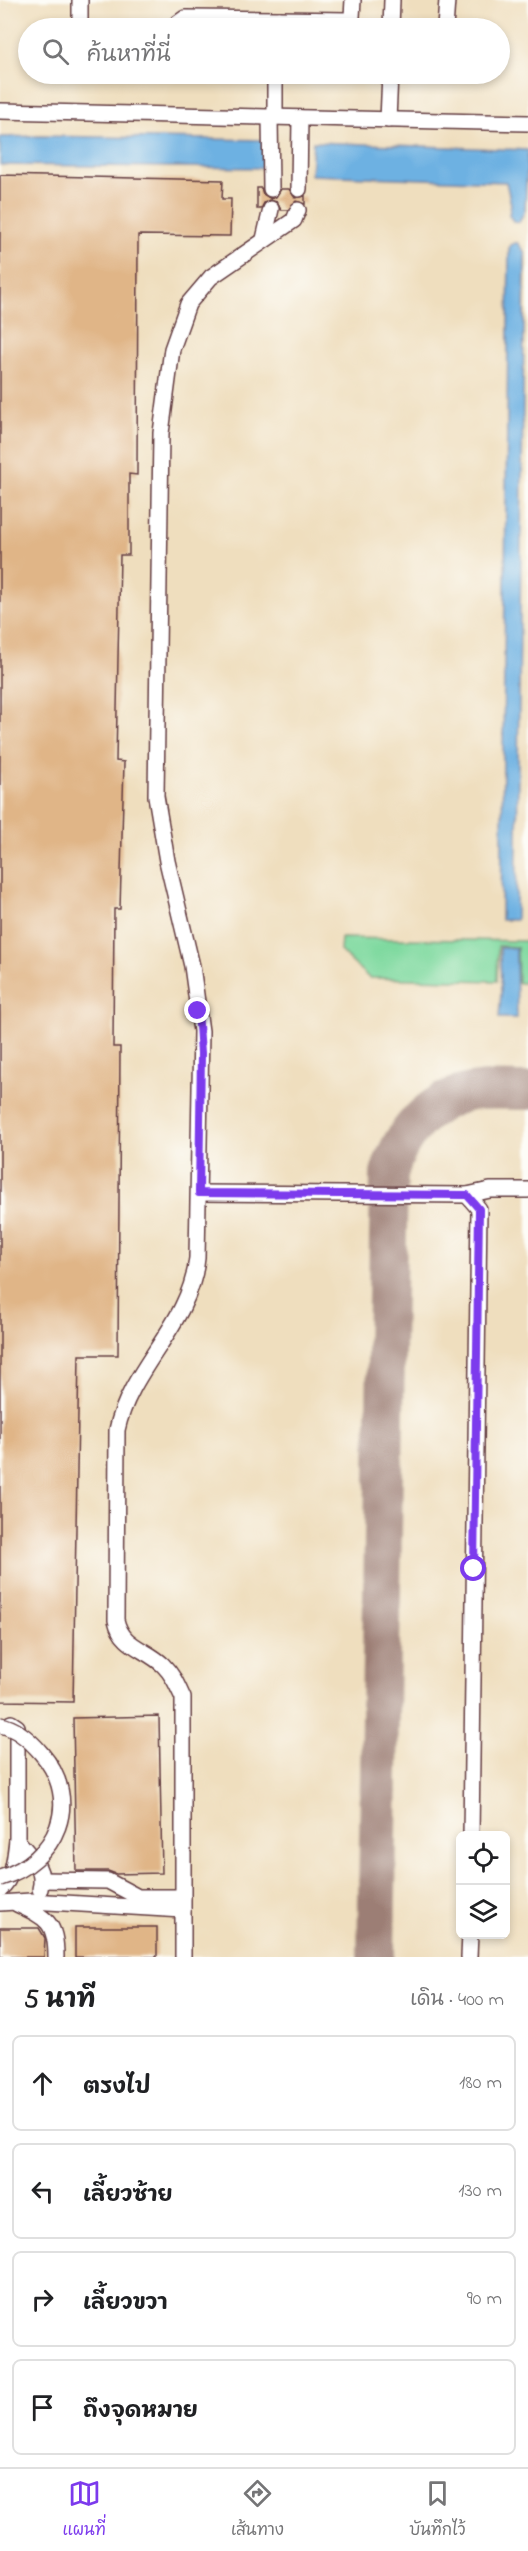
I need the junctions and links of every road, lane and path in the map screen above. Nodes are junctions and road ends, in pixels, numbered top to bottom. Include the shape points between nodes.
1 (80, 0) edge
2 (353, 0) edge
3 (392, 0) edge
4 (447, 0) edge
5 (80, 18) edge
6 (350, 18) edge
7 (391, 18) edge
8 (446, 18) edge
9 (275, 84) edge
10 (390, 84) edge
11 (389, 107) junction
12 (274, 108) junction
13 (0, 111) edge
14 (528, 123) edge
15 (300, 125) junction
16 (271, 182) dead end
17 (299, 184) dead end
18 (271, 209) dead end
19 (298, 210) dead end
20 (264, 239) junction
21 (528, 1190) edge
22 (199, 1193) junction
23 (467, 1195) junction
24 (0, 1719) edge
25 (0, 1725) edge
26 (471, 1831) edge
27 (17, 1840) junction
28 (0, 1878) edge
29 (42, 1880) junction
30 (0, 1888) edge
31 (31, 1901) junction
32 (7, 1903) edge
33 (183, 1904) junction
34 (470, 1939) edge
35 (56, 1957) edge
36 (183, 1957) edge
37 (470, 1957) edge

1 - 5 street
2 - 6 street
3 - 7 street
4 - 8 street
9 - 12 street
10 - 11 street
11 - 14 street
11 - 15 street
12 - 13 street
12 - 15 street
12 - 16 street
15 - 17 street
18 - 20 street
19 - 20 street via 294,220
20 - 22 street via 211,277 188,304 172,349 161,433 156,806 192,966 198,1011
21 - 23 street via 490,1190
22 - 23 street
22 - 33 street via 193,1283 182,1308 127,1396 117,1430 119,1633 161,1664 174,1678 183,1698
23 - 26 street via 479,1209
24 - 27 street via 17,1727
25 - 28 street, bridge via 18,1732 45,1757 58,1784 61,1805 58,1827 47,1849 32,1864
27 - 29 street via 41,1870
27 - 30 street via 7,1883
29 - 31 street
29 - 33 street via 108,1881 138,1897
31 - 32 street
31 - 33 street
32 - 35 street via 38,1914 48,1923 56,1936
33 - 36 street
34 - 37 street

